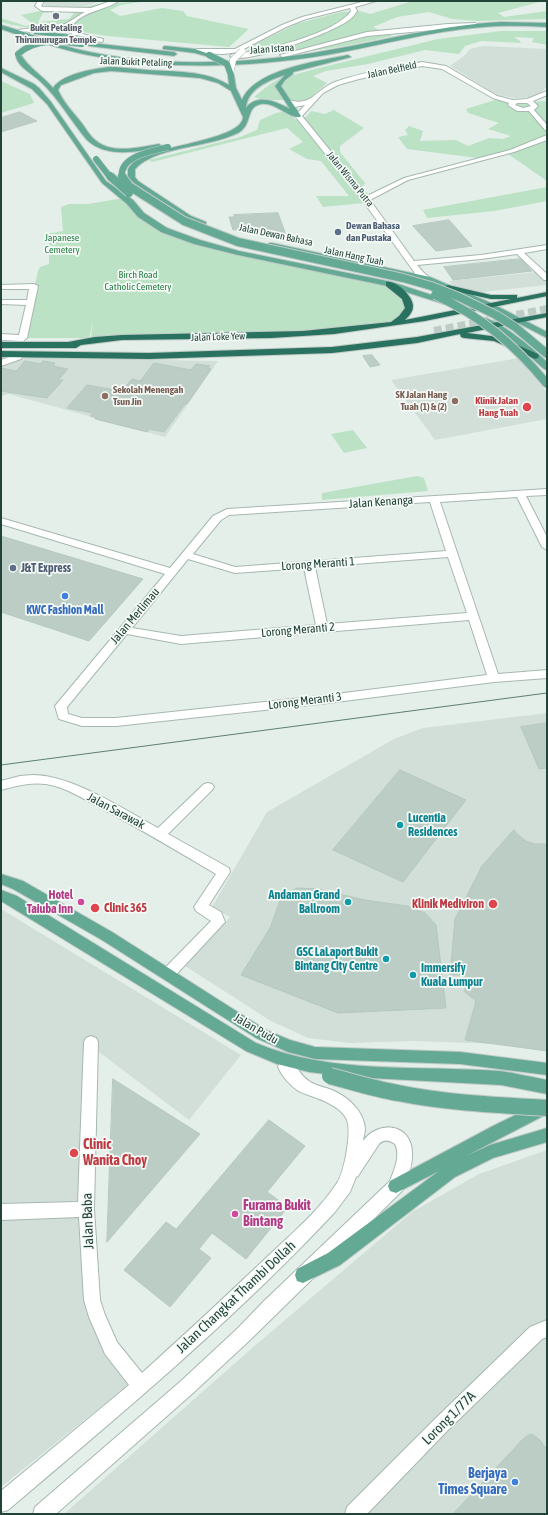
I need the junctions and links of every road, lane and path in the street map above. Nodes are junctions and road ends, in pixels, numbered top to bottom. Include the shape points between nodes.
1 (41, 1) edge
2 (116, 1) edge
3 (373, 1) edge
4 (351, 6) junction
5 (92, 10) junction
6 (72, 23) junction
7 (1, 25) edge
8 (475, 25) junction
9 (547, 25) edge
10 (547, 29) edge
11 (22, 30) junction
12 (100, 40) junction
13 (389, 41) junction
14 (21, 42) dead end
15 (251, 44) junction
16 (380, 48) junction
17 (195, 51) junction
18 (283, 55) junction
19 (218, 56) junction
20 (308, 66) junction
21 (1, 70) edge
22 (231, 73) junction
23 (32, 85) junction
24 (233, 90) junction
25 (547, 93) edge
26 (547, 97) edge
27 (58, 98) junction
28 (289, 102) junction
29 (312, 102) junction
30 (531, 105) junction
31 (242, 108) junction
32 (246, 116) junction
33 (298, 116) junction
34 (68, 118) junction
35 (547, 129) edge
36 (231, 134) junction
37 (547, 136) edge
38 (214, 139) junction
39 (153, 194) junction
40 (366, 199) junction
41 (130, 202) junction
42 (547, 247) edge
43 (519, 252) junction
44 (413, 263) junction
45 (404, 274) junction
46 (547, 278) edge
47 (426, 279) junction
48 (389, 284) junction
49 (1, 287) edge
50 (448, 287) junction
51 (529, 299) junction
52 (544, 299) edge
53 (1, 302) edge
54 (30, 303) junction
55 (492, 306) junction
56 (466, 312) junction
57 (547, 315) edge
58 (521, 320) junction
59 (391, 324) junction
60 (430, 325) junction
61 (494, 325) junction
62 (449, 334) junction
63 (547, 336) edge
64 (1, 337) edge
65 (1, 345) edge
66 (68, 345) junction
67 (524, 347) junction
68 (1, 352) edge
69 (547, 354) edge
70 (39, 356) junction
71 (535, 356) junction
72 (1, 357) edge
73 (18, 357) junction
74 (1, 363) edge
75 (547, 367) edge
76 (547, 384) edge
77 (547, 492) edge
78 (520, 493) junction
79 (434, 499) junction
80 (217, 518) joint
81 (1, 521) edge
82 (547, 547) edge
83 (452, 554) junction
84 (186, 555) junction
85 (309, 565) junction
86 (171, 572) junction
87 (473, 616) junction
88 (322, 628) junction
89 (123, 630) junction
90 (547, 674) edge
91 (494, 678) junction
92 (63, 716) joint
93 (1, 786) edge
94 (208, 787) dead end
95 (159, 835) junction
96 (1, 878) edge
97 (1, 896) edge
98 (168, 974) junction
99 (91, 1042) dead end
100 (251, 1047) junction
101 (460, 1058) junction
102 (547, 1061) edge
103 (285, 1067) junction
104 (547, 1069) edge
105 (547, 1087) edge
106 (547, 1107) edge
107 (547, 1135) edge
108 (396, 1186) junction
109 (344, 1187) junction
110 (86, 1208) junction
111 (1, 1212) edge
112 (303, 1275) junction
113 (547, 1328) edge
114 (141, 1386) junction
115 (1, 1503) edge
116 (42, 1514) edge
117 (354, 1514) edge

1 - 5 street via 38,6 42,8
2 - 5 street
3 - 4 street
4 - 15 street via 282,26
4 - 19 street via 354,11 346,20 289,46 261,52
5 - 6 street
6 - 11 street via 54,30
6 - 12 street via 69,27 72,32
7 - 11 main road
7 - 13 main road, Jalan Istana via 42,41 88,53 171,62 211,63 287,58
8 - 9 main road, Jalan Istana
8 - 13 main road, Jalan Istana
8 - 18 street via 367,34
10 - 16 main road, Jalan Istana via 510,28 462,32
11 - 12 main road
12 - 17 main road
13 - 18 main road
14 - 16 main road, Jalan Istana via 94,61 156,68 243,67 308,62
15 - 17 street via 230,52
15 - 22 street, bridge via 233,60
16 - 20 main road
17 - 22 main road, bridge via 227,64
18 - 19 main road
19 - 27 main road, bridge via 159,53 64,42 27,47 18,54 20,61 43,80
20 - 28 main road via 279,83 278,86
20 - 31 main road via 289,70 263,82 248,93
21 - 23 main road
22 - 24 main road
23 - 34 main road
23 - 41 main road via 52,107 100,177
24 - 27 main road, Jalan Bukit Petaling via 202,76 102,70 59,84 55,90
24 - 31 main road
25 - 30 street
26 - 30 street
27 - 34 main road
27 - 36 main road via 88,137 96,144 109,148 134,150
28 - 29 street via 295,105
28 - 33 main road
29 - 30 street, Jalan Belfield via 321,92 336,84 422,64 444,67 495,97 513,102 511,105 515,108
29 - 33 street, Jalan Belfield
30 - 35 street
31 - 32 main road
32 - 33 main road, Jalan Dewan Bahasa via 251,106 265,103 278,105
32 - 36 main road, Jalan Dewan Bahasa via 242,128
33 - 40 street, Jalan Wisma Putra
34 - 76 main road, Jalan Hang Tuah, bridge via 114,181 170,221 199,236 243,249 399,282 437,296 501,334 522,353
36 - 38 main road, Jalan Dewan Bahasa
37 - 40 street via 512,151 406,179
38 - 39 main road, Jalan Dewan Bahasa via 151,155 132,165 132,177
38 - 69 main road, Jalan Hang Tuah, bridge via 146,152 127,161 122,169 124,181 184,221 238,242 403,278 444,291 496,315 515,327
39 - 41 main road via 147,199
39 - 45 main road, Jalan Dewan Bahasa via 188,218 236,238
40 - 44 street, Jalan Wisma Putra
41 - 48 main road via 141,215 164,230 197,242
42 - 43 street
43 - 44 street
43 - 46 street
44 - 45 street
44 - 47 street, Jalan Wisma Putra
45 - 47 main road, Jalan Dewan Bahasa
47 - 50 main road, Jalan Dewan Bahasa
48 - 56 main road via 437,299
48 - 59 highway via 403,293 409,309 405,315
49 - 54 street via 34,286
50 - 52 highway via 492,297
50 - 55 main road, Jalan Dewan Bahasa
51 - 52 highway
51 - 55 highway
51 - 57 highway via 523,305 525,310 536,315
53 - 54 street
54 - 64 street via 23,338
55 - 56 highway
55 - 58 main road, Jalan Dewan Bahasa
56 - 60 highway
56 - 61 main road
57 - 58 highway
58 - 61 highway
58 - 63 main road
59 - 60 highway
59 - 66 highway via 303,334 134,337 88,340
60 - 62 highway via 443,320 453,323 456,329
60 - 66 highway, Jalan Loke Yew via 354,335 294,339
60 - 68 highway, Jalan Loke Yew via 388,338 291,346
61 - 62 highway
61 - 67 main road
62 - 70 highway via 369,347 313,351
62 - 71 highway via 496,339
63 - 67 main road via 525,334 520,337
65 - 66 highway, Jalan Loke Yew
67 - 71 main road
68 - 70 highway
70 - 73 highway
71 - 75 main road
72 - 73 highway
73 - 74 street
77 - 78 street, Jalan Kenanga
78 - 79 street, Jalan Kenanga
78 - 82 street
79 - 80 street, Jalan Kenanga via 227,512
79 - 83 street
80 - 84 street, Jalan Merlimau
81 - 86 street
83 - 85 street, Lorong Meranti 1
83 - 87 street
84 - 85 street, Lorong Meranti 1 via 235,570
84 - 86 street, Jalan Merlimau
85 - 88 street
86 - 89 street, Jalan Merlimau
87 - 88 street, Lorong Meranti 2
87 - 91 street
88 - 89 street, Lorong Meranti 2 via 181,640
89 - 92 street, Jalan Merlimau via 61,706
90 - 91 street, Lorong Meranti 3
91 - 92 street, Lorong Meranti 3 via 116,722 82,722
93 - 95 street, Jalan Sarawak via 23,780 50,780 70,786
94 - 95 street
95 - 98 street, Jalan Sarawak via 224,872 201,907 216,916 218,922
96 - 98 main road, Jalan Pudu via 54,905
97 - 100 main road, Jalan Pudu via 12,900
98 - 101 main road, Jalan Pudu via 261,1034 296,1049 322,1054
99 - 110 street, Jalan Baba
100 - 103 main road
100 - 105 main road, Jalan Pudu via 277,1058 309,1066 351,1071 500,1078
101 - 102 main road via 486,1056
101 - 104 main road, Jalan Pudu
103 - 106 main road, bridge via 407,1095 475,1103
103 - 109 street, Jalan Changkat Thambi Dollah via 303,1086 329,1096 353,1115 357,1129 350,1173
106 - 108 main road
107 - 112 main road via 490,1152 450,1172 334,1259
108 - 109 street via 405,1148 394,1135 386,1134 376,1137
108 - 112 street
109 - 114 street, Jalan Changkat Thambi Dollah via 311,1226
110 - 111 street
110 - 114 street, Jalan Baba via 92,1300 97,1317 111,1348
112 - 116 street via 187,1387
113 - 117 street, Lorong 1/77A via 536,1333
114 - 115 street, Jalan Changkat Thambi Dollah

